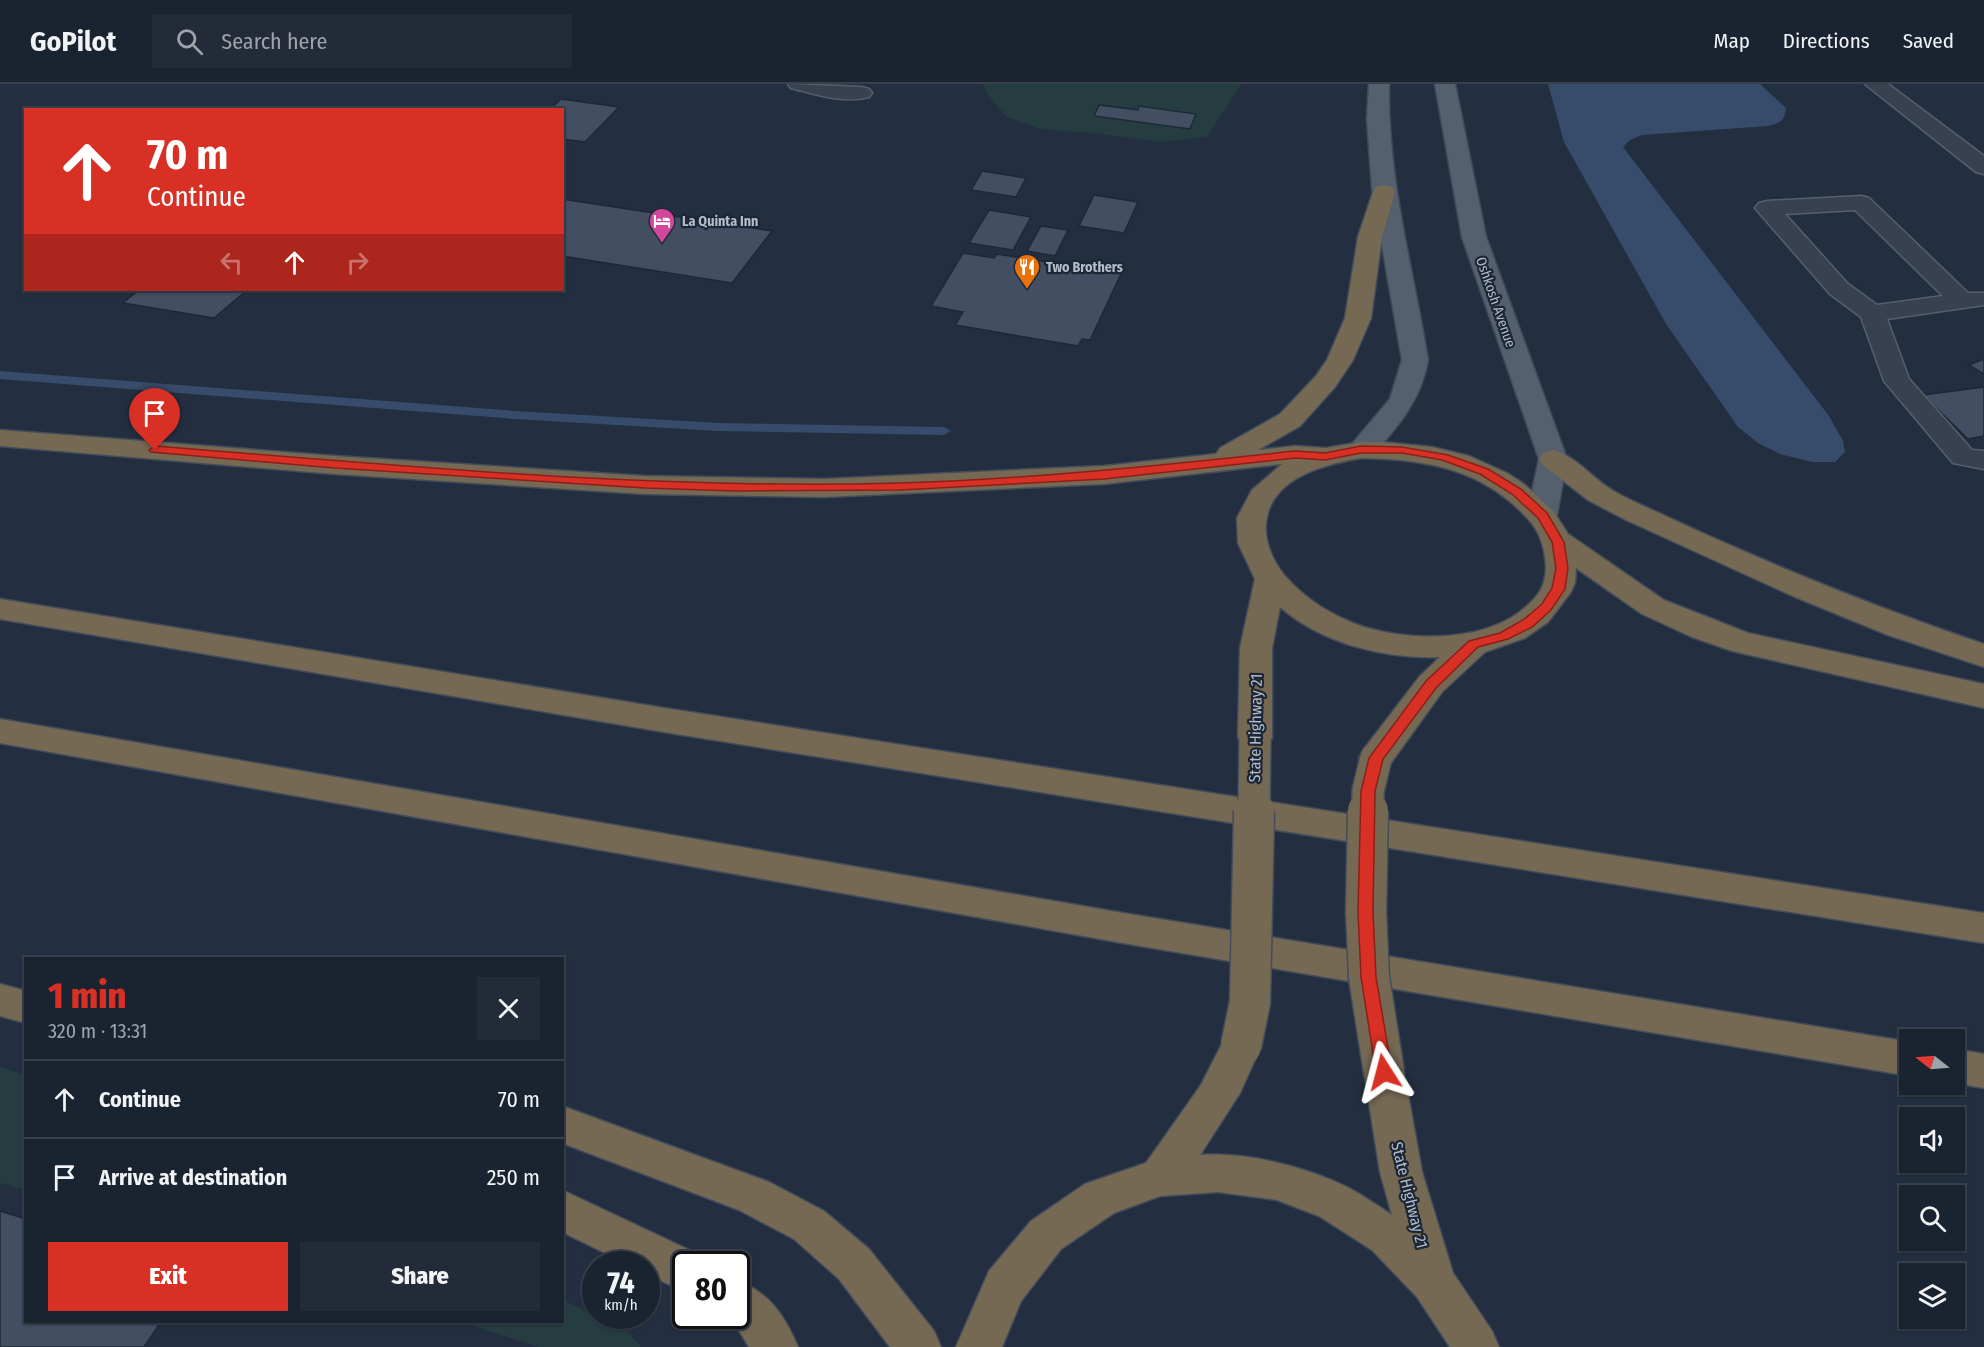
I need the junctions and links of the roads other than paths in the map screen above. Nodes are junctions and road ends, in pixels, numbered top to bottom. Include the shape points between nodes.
1 (798, 84) edge
2 (1379, 84) edge
3 (1445, 84) edge
4 (1875, 84) edge
5 (861, 93) dead end
6 (1984, 167) edge
7 (1384, 192) junction
8 (1973, 299) edge
9 (1872, 313) junction
10 (0, 438) edge
11 (1361, 450) junction
12 (1325, 456) junction
13 (1552, 459) junction
14 (1984, 460) edge
15 (1213, 462) junction
16 (1550, 528) junction
17 (1270, 580) junction
18 (0, 609) edge
19 (1474, 644) junction
20 (1984, 656) edge
21 (1984, 696) edge
22 (0, 731) edge
23 (1984, 928) edge
24 (0, 1000) edge
25 (24, 1006) edge
26 (1899, 1057) edge
27 (1965, 1068) edge
28 (1984, 1071) edge
29 (564, 1125) edge
30 (1160, 1177) junction
31 (564, 1211) edge
32 (672, 1264) edge
33 (1433, 1282) junction
34 (750, 1311) edge
35 (775, 1347) edge
36 (918, 1347) edge
37 (978, 1347) edge
38 (1476, 1347) edge

1 - 5 street
2 - 7 main road via 1377,134
3 - 13 main road, Oshkosh Avenue via 1474,237
4 - 6 street
7 - 11 main road via 1415,360 1413,381 1400,409
7 - 15 highway via 1370,237 1358,318 1340,360 1290,420
8 - 9 street
8 - 9 street via 1861,203 1767,208 1839,289
9 - 14 street via 1897,381 1963,457
10 - 15 highway via 335,465 736,487 900,486 1104,475
11 - 12 highway
11 - 16 highway via 1402,450 1444,457 1484,472 1516,492
12 - 15 highway via 1295,454
12 - 17 highway via 1293,469 1267,490 1252,518 1254,549
13 - 16 main road, Oshkosh Avenue
13 - 20 highway via 1598,494 1643,517 1806,590
16 - 19 highway via 1562,568 1558,589 1528,624
16 - 21 highway via 1653,607 1703,629 1743,643
17 - 19 highway via 1298,606 1336,628 1381,642 1428,648
17 - 30 highway, State Highway 21, bridge via 1256,648 1250,1002 1232,1072
18 - 23 highway via 664,720
19 - 33 highway, State Highway 21, bridge via 1431,684 1376,758 1368,791 1365,912 1369,977 1401,1172
22 - 26 highway via 1117,927
24 - 25 highway
27 - 28 highway
29 - 36 highway via 754,1196 808,1225 854,1264
30 - 33 highway via 1218,1173 1277,1181 1334,1202 1387,1236
30 - 37 highway via 1100,1198 1046,1235 1005,1286
31 - 32 highway
33 - 38 highway
34 - 35 highway

